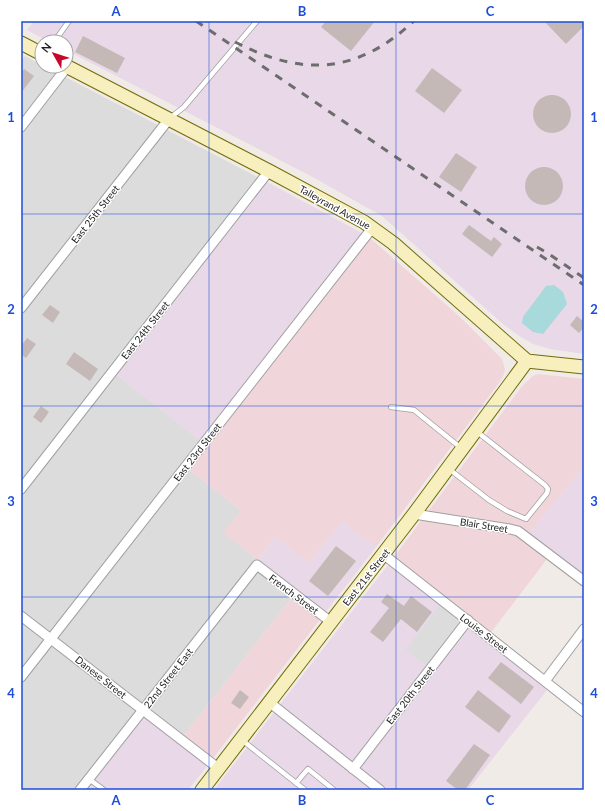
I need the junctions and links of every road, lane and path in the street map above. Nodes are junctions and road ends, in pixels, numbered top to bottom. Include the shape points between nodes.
1 (69, 21) edge
2 (257, 21) edge
3 (60, 34) edge
4 (21, 43) edge
5 (34, 50) edge
6 (74, 70) edge
7 (61, 74) edge
8 (169, 119) junction
9 (21, 126) edge
10 (269, 171) junction
11 (373, 227) junction
12 (21, 308) edge
13 (527, 361) junction
14 (584, 367) edge
15 (391, 407) dead end
16 (476, 431) junction
17 (463, 449) junction
18 (449, 468) junction
19 (21, 489) edge
20 (414, 514) junction
21 (383, 554) junction
22 (257, 565) joint
23 (584, 582) edge
24 (21, 616) edge
25 (468, 620) junction
26 (331, 622) junction
27 (584, 629) edge
28 (51, 639) junction
29 (21, 677) edge
30 (545, 681) junction
31 (269, 702) junction
32 (143, 710) junction
33 (584, 712) edge
34 (241, 739) junction
35 (218, 768) junction
36 (353, 769) junction
37 (89, 779) junction
38 (296, 783) junction
39 (80, 790) edge
40 (104, 790) edge
41 (202, 790) edge
42 (305, 790) edge
43 (334, 790) edge
44 (380, 790) edge

1 - 3 lane
2 - 8 lane via 184,107
4 - 5 street
6 - 8 street, Talleyrand Avenue
7 - 9 street
8 - 10 street, Talleyrand Avenue
8 - 12 street, East 25th Street
10 - 11 street, Talleyrand Avenue
10 - 19 street, East 24th Street
11 - 13 street, Talleyrand Avenue
11 - 28 street, East 23rd Street
13 - 14 street
13 - 16 street, East 21st Street
15 - 17 lane via 414,410
16 - 17 street, East 21st Street
16 - 18 lane via 545,485 547,493 526,519 489,500
17 - 18 street, East 21st Street
18 - 20 street, East 21st Street
20 - 21 street, East 21st Street
20 - 23 street, Blair Street via 518,531
21 - 25 street, Louise Street
21 - 26 street, East 21st Street
22 - 26 street, French Street
22 - 32 street, 22nd Street East
24 - 28 street, Danese Street
25 - 30 street, Louise Street
25 - 36 street, East 20th Street
26 - 31 street, East 21st Street
27 - 30 street
28 - 29 street, East 23rd Street
28 - 32 street, Danese Street
30 - 33 street, Louise Street
31 - 34 street, East 21st Street
31 - 36 street
32 - 35 street, Danese Street
32 - 37 street, 22nd Street East
34 - 35 street, East 21st Street
34 - 38 lane
35 - 41 street, East 21st Street
36 - 44 street
37 - 39 street, 22nd Street East
37 - 40 lane
38 - 42 lane
38 - 43 lane via 308,769

